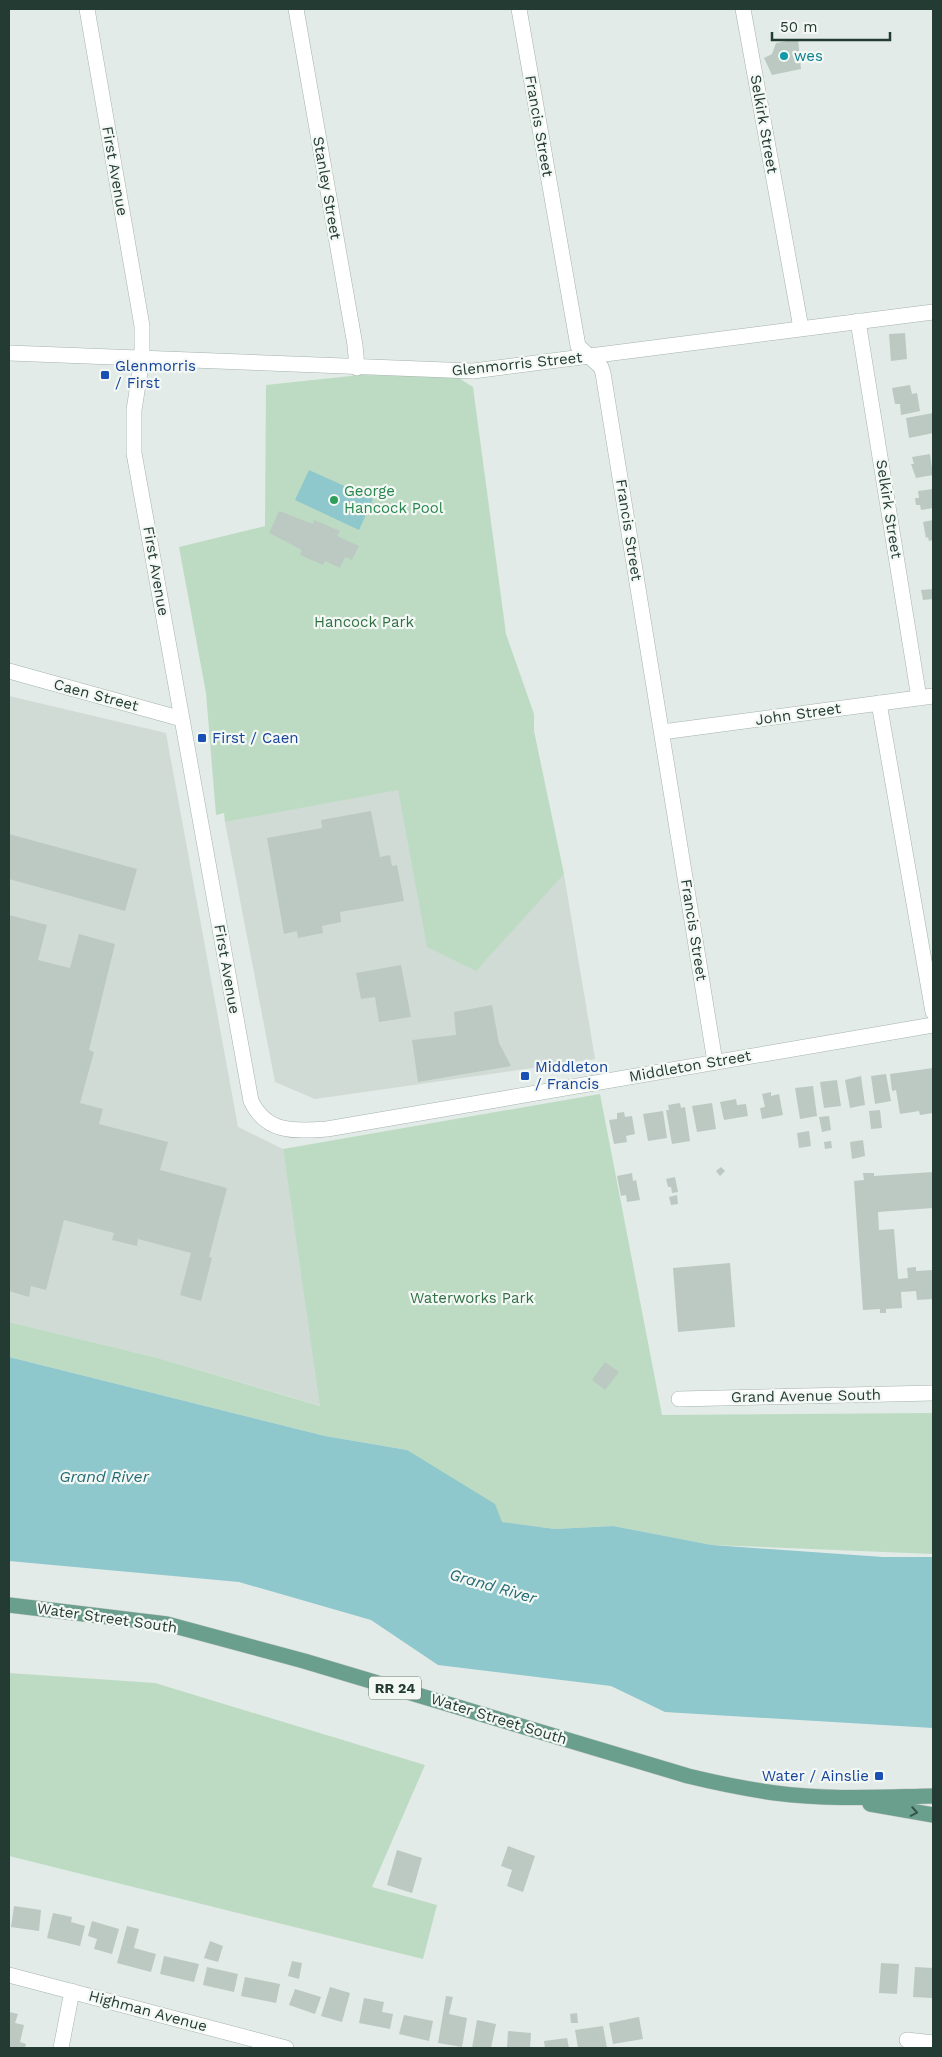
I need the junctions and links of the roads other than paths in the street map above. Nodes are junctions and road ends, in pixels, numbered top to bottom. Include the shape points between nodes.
1 (87, 9) edge
2 (296, 9) edge
3 (518, 9) edge
4 (743, 9) edge
5 (933, 312) edge
6 (858, 321) junction
7 (801, 328) junction
8 (9, 353) edge
9 (590, 357) junction
10 (142, 359) junction
11 (357, 368) junction
12 (9, 671) edge
13 (926, 697) edge
14 (879, 703) junction
15 (182, 719) junction
16 (662, 732) junction
17 (933, 1012) edge
18 (933, 1025) edge
19 (715, 1062) junction
20 (270, 1124) joint
21 (933, 1392) edge
22 (678, 1399) dead end
23 (9, 1605) edge
24 (933, 1796) edge
25 (832, 1798) junction
26 (933, 1815) edge
27 (9, 1974) edge
28 (72, 1991) junction
29 (907, 2040) dead end
30 (933, 2043) edge
31 (61, 2048) edge
32 (286, 2048) edge

1 - 10 street, First Avenue via 142,326
2 - 11 street, Stanley Street
3 - 9 street, Francis Street via 578,346
4 - 7 street, Selkirk Street
5 - 6 street, Glenmorris Street
6 - 7 street, Glenmorris Street
6 - 13 street, Selkirk Street
7 - 9 street, Glenmorris Street
8 - 10 street, Glenmorris Street
9 - 11 street, Glenmorris Street via 473,371
9 - 16 street, Francis Street via 603,373
10 - 11 street, Glenmorris Street
10 - 15 street, First Avenue via 134,410 134,453
12 - 15 street, Caen Street
13 - 14 street, John Street
14 - 16 street, John Street
14 - 17 street
15 - 20 street, First Avenue via 251,1101 256,1112
16 - 19 street, Francis Street
18 - 19 street, Middleton Street
19 - 20 street, Middleton Street via 327,1129 291,1129
21 - 22 street, Grand Avenue South
23 - 25 main road, Water Street South / RR 24 via 167,1624 304,1661 688,1776 776,1793
24 - 25 main road, Water Street South / RR 24
25 -> 26 main road
27 - 28 street, Highman Avenue
28 - 31 street
28 - 32 street, Highman Avenue
29 - 30 street

